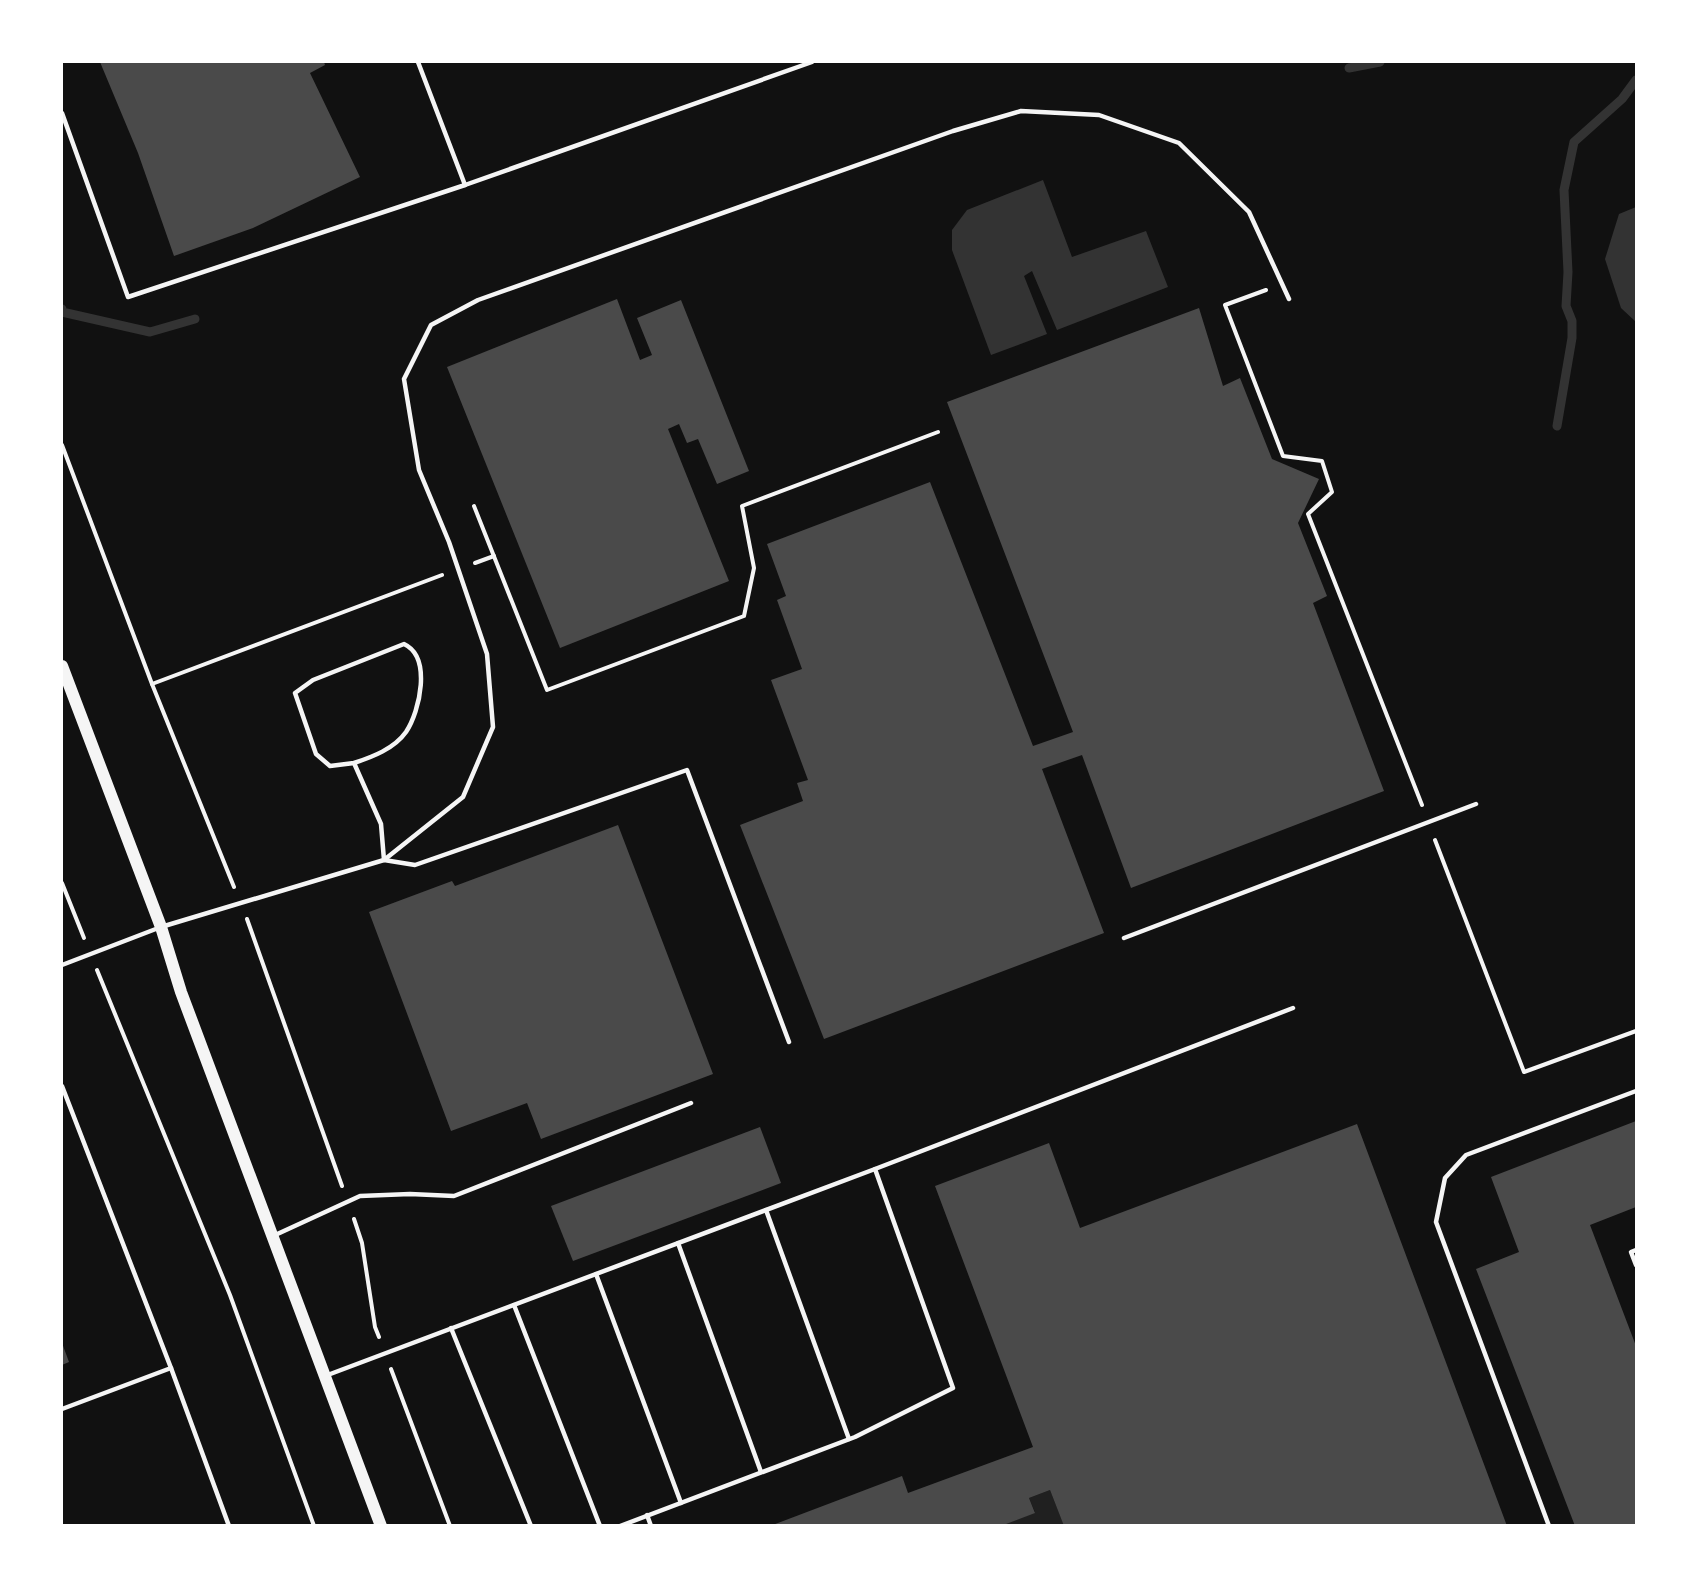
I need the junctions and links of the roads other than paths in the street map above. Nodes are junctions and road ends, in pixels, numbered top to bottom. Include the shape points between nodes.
1 (418, 62) edge
2 (812, 62) edge
3 (62, 113) edge
4 (465, 184) junction
5 (1289, 299) dead end
6 (62, 666) edge
7 (354, 763) junction
8 (1476, 804) dead end
9 (384, 860) junction
10 (161, 927) junction
11 (1124, 938) dead end
12 (62, 965) edge
13 (1293, 1008) dead end
14 (789, 1042) dead end
15 (62, 1086) edge
16 (1636, 1091) edge
17 (691, 1103) dead end
18 (874, 1169) junction
19 (766, 1210) junction
20 (273, 1236) junction
21 (678, 1243) junction
22 (1636, 1250) edge
23 (1636, 1265) edge
24 (596, 1274) junction
25 (514, 1305) junction
26 (451, 1329) junction
27 (171, 1368) junction
28 (325, 1376) junction
29 (62, 1409) edge
30 (849, 1439) junction
31 (761, 1472) junction
32 (681, 1503) junction
33 (647, 1515) junction
34 (229, 1526) edge
35 (381, 1526) edge
36 (531, 1526) edge
37 (600, 1526) edge
38 (620, 1526) edge
39 (651, 1526) edge
40 (1549, 1526) edge

1 - 4 lane
2 - 4 lane
3 - 4 lane via 128,297
5 - 9 lane via 1249,212 1179,143 1099,115 1021,111 953,131 478,300 431,325 404,379 419,470 487,654 493,727 463,797
6 - 10 main road
7 - 7 lane via 330,766 316,754 295,693 313,680 404,644 414,649 420,661 421,686 406,732 375,756
7 - 9 lane via 381,824
8 - 11 lane
9 - 10 lane
9 - 14 lane via 415,866 687,770
10 - 12 lane
10 - 20 main road via 181,992
13 - 18 lane
15 - 27 lane
16 - 40 lane via 1466,1155 1445,1178 1436,1222
17 - 20 lane via 454,1196 360,1196
18 - 19 lane
18 - 30 lane via 953,1388
19 - 21 lane
19 - 30 lane
20 - 28 main road
21 - 24 lane
21 - 31 lane
22 - 23 lane via 1631,1252
24 - 25 lane
24 - 32 lane
25 - 26 lane
25 - 37 lane
26 - 28 lane
26 - 36 lane
27 - 29 lane
27 - 34 lane
28 - 35 main road
30 - 31 lane
31 - 32 lane
32 - 33 lane
33 - 38 lane
33 - 39 lane

